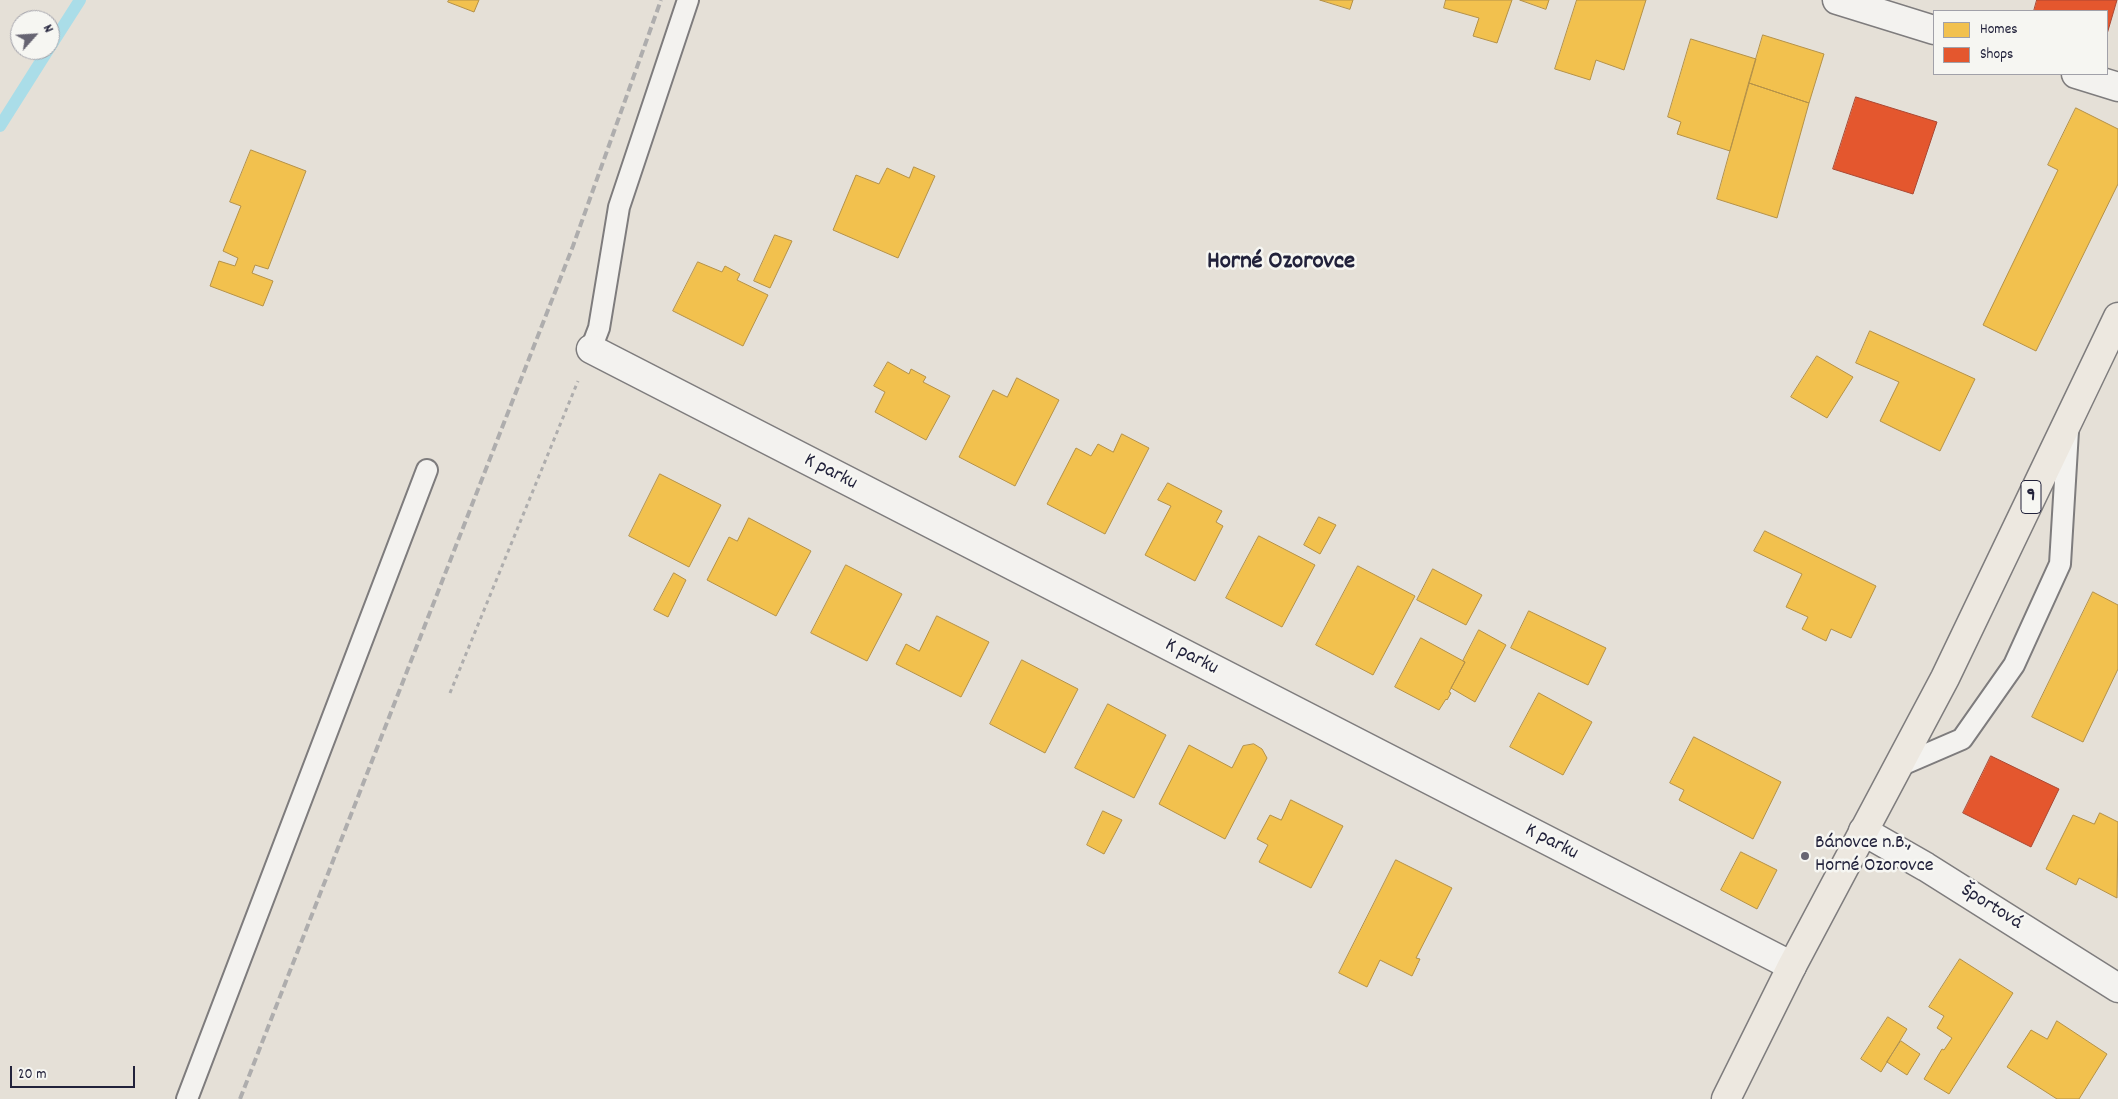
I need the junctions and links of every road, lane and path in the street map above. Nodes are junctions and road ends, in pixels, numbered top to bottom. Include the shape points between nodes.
1 (688, 0) edge
2 (1837, 0) edge
3 (1933, 30) edge
4 (2079, 75) edge
5 (2118, 87) edge
6 (2118, 317) edge
7 (591, 349) junction
8 (2068, 419) junction
9 (427, 470) dead end
10 (450, 693) dead end
11 (1897, 767) junction
12 (1863, 832) junction
13 (1792, 966) junction
14 (2118, 988) edge
15 (187, 1099) edge
16 (1726, 1099) edge

1 - 7 lane via 619,208 599,328
2 - 3 street
4 - 5 street
6 - 8 main road, 9
7 - 10 path
7 - 13 street, K parku
8 - 11 main road, 9 via 1945,678
8 - 11 lane via 2060,564 2014,665 1962,739
9 - 15 lane
11 - 12 main road, 9
12 - 13 main road, 9
12 - 14 street, Športová via 1926,867
13 - 16 main road, 9

